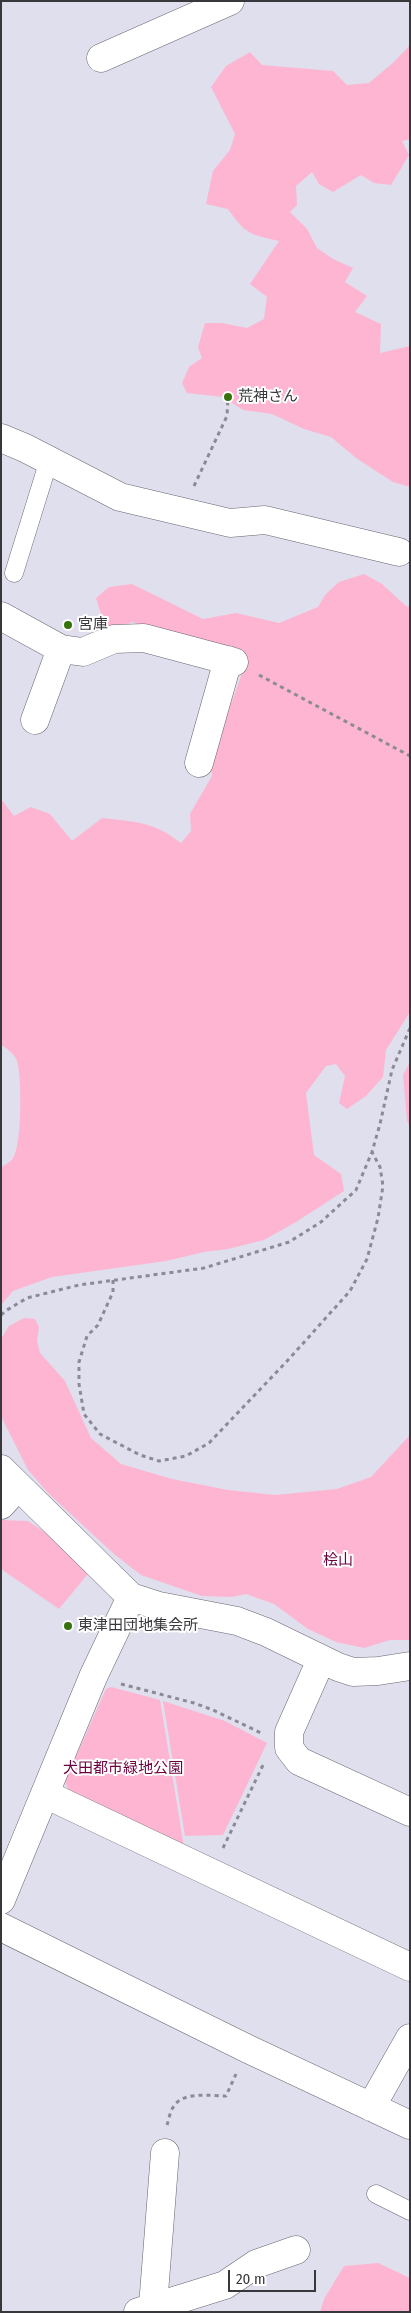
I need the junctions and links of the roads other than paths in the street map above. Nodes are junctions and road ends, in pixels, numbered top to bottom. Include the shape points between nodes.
1 (230, 1) edge
2 (101, 58) dead end
3 (1, 438) edge
4 (49, 460) junction
5 (399, 552) dead end
6 (14, 573) dead end
7 (1, 616) edge
8 (61, 649) junction
9 (35, 720) dead end
10 (199, 763) dead end
11 (7, 1487) edge
12 (131, 1597) junction
13 (322, 1660) junction
14 (410, 1666) edge
15 (44, 1794) junction
16 (410, 1812) edge
17 (1, 1900) edge
18 (1, 1927) edge
19 (410, 1967) edge
20 (410, 2038) edge
21 (371, 2107) junction
22 (410, 2124) edge
23 (165, 2153) road end
24 (376, 2194) dead end
25 (410, 2211) edge
26 (296, 2250) dead end
27 (146, 2309) edge

1 - 2 street
3 - 4 street
4 - 5 street via 120,496 230,523 265,520
4 - 6 lane
7 - 8 street
8 - 9 street
8 - 10 street via 83,652 114,639 144,638 231,661
11 - 12 street
12 - 13 street via 159,1606 237,1621
12 - 15 street
13 - 14 street via 353,1672
13 - 16 street via 289,1732 289,1748 300,1761
15 - 17 street
15 - 19 street
18 - 21 street
20 - 21 street
21 - 22 street
23 - 27 street
24 - 25 lane
26 - 27 street via 256,2264 225,2285

